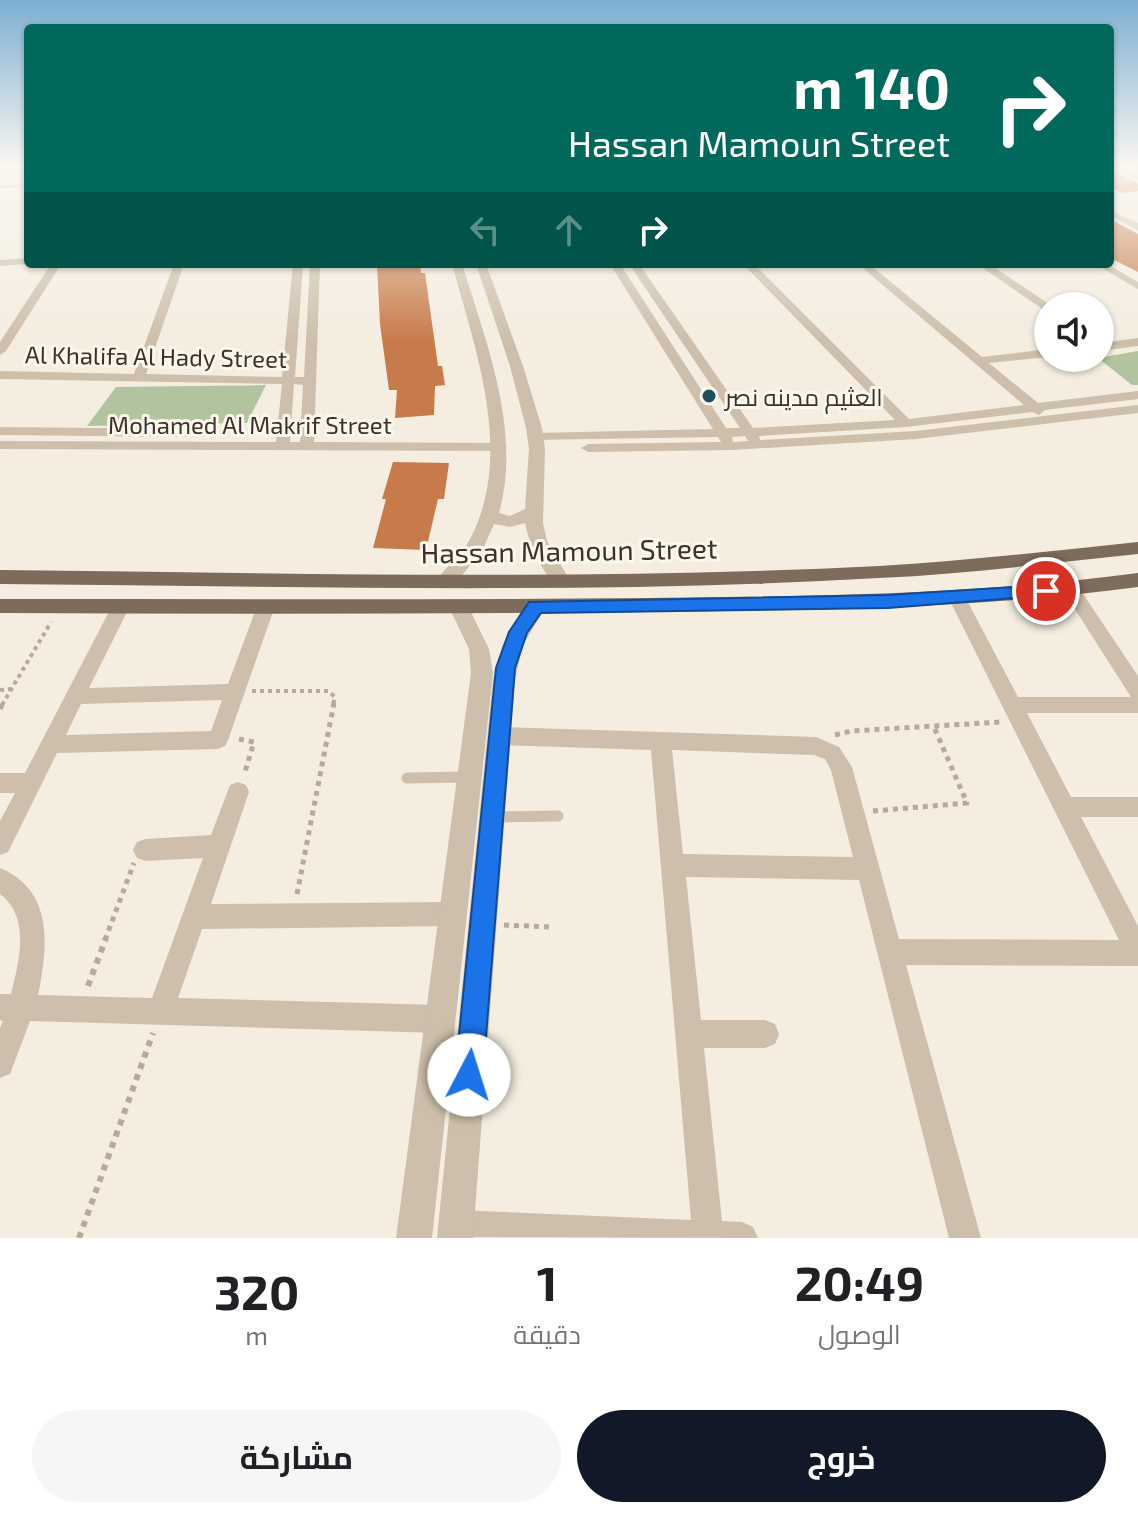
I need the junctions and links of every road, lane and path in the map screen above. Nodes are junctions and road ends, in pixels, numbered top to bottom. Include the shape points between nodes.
1 (24, 261) edge
2 (0, 263) edge
3 (53, 268) edge
4 (178, 268) edge
5 (298, 268) edge
6 (315, 268) edge
7 (458, 268) edge
8 (482, 268) edge
9 (618, 268) edge
10 (637, 268) edge
11 (752, 268) edge
12 (868, 268) edge
13 (988, 268) edge
14 (1107, 268) edge
15 (1138, 286) edge
16 (1034, 299) edge
17 (499, 316) junction
18 (472, 319) junction
19 (1138, 342) edge
20 (1114, 344) edge
21 (0, 351) edge
22 (1034, 355) edge
23 (979, 361) junction
24 (0, 375) edge
25 (139, 376) junction
26 (288, 379) junction
27 (310, 381) junction
28 (1138, 395) edge
29 (1036, 408) junction
30 (1138, 409) edge
31 (1051, 421) junction
32 (906, 423) junction
33 (0, 431) edge
34 (722, 432) junction
35 (753, 439) junction
36 (284, 440) junction
37 (308, 441) junction
38 (500, 441) junction
39 (536, 443) junction
40 (0, 445) edge
41 (731, 446) junction
42 (532, 512) junction
43 (489, 514) junction
44 (1138, 548) edge
45 (0, 577) edge
46 (560, 579) junction
47 (447, 580) junction
48 (1135, 584) edge
49 (1071, 589) junction
50 (957, 597) junction
51 (0, 606) edge
52 (60, 606) junction
53 (121, 606) junction
54 (266, 606) junction
55 (536, 606) junction
56 (459, 607) junction
57 (495, 659) junction
58 (11, 689) junction
59 (0, 690) edge
60 (235, 692) junction
61 (75, 696) junction
62 (1135, 706) edge
63 (0, 709) edge
64 (1016, 713) junction
65 (934, 727) junction
66 (499, 736) junction
67 (218, 740) junction
68 (661, 740) junction
69 (51, 744) junction
70 (816, 746) junction
71 (469, 777) junction
72 (407, 778) dead end
73 (0, 783) edge
74 (31, 783) junction
75 (238, 792) joint
76 (1064, 807) junction
77 (1138, 807) edge
78 (851, 812) junction
79 (558, 816) dead end
80 (492, 817) junction
81 (0, 844) edge
82 (219, 846) junction
83 (145, 850) joint
84 (673, 865) junction
85 (866, 869) junction
86 (0, 880) edge
87 (453, 914) junction
88 (293, 916) junction
89 (194, 917) junction
90 (482, 923) junction
91 (550, 927) dead end
92 (888, 952) junction
93 (1138, 952) edge
94 (11, 1006) edge
95 (80, 1007) junction
96 (161, 1010) junction
97 (440, 1019) junction
98 (690, 1034) junction
99 (765, 1034) dead end
100 (0, 1064) edge
101 (456, 1232) edge
102 (708, 1237) edge
103 (79, 1238) edge
104 (414, 1238) edge
105 (742, 1238) edge
106 (965, 1238) edge

1 - 2 street
3 - 21 street
4 - 25 street
5 - 26 street
6 - 27 street
7 - 18 street
8 - 17 street
9 - 34 street
10 - 35 street
11 - 32 street
12 - 23 street
13 - 16 street
14 - 15 street
17 - 18 street
17 - 39 street
18 - 38 street
19 - 20 street
22 - 23 street
23 - 29 street
24 - 25 street, Al Khalifa Al Hady Street
25 - 26 street, Al Khalifa Al Hady Street
26 - 27 street, Al Khalifa Al Hady Street
26 - 36 street
27 - 37 street
28 - 29 street
29 - 31 street
29 - 32 street
30 - 31 street
31 - 35 street via 916,435
32 - 35 street
33 - 36 street, Mohamed Al Makrif Street
34 - 35 street
34 - 39 street
34 - 41 street
35 - 41 street
36 - 37 street, Mohamed Al Makrif Street
36 - 40 street, Mohamed Al Makrif Street
37 - 38 street, Mohamed Al Makrif Street
38 - 43 street
39 - 41 street
39 - 42 street
42 - 43 street via 509,522
42 - 46 street via 537,544
43 - 47 street via 477,547
44 - 46 main road, Hassan Mamoun Street via 877,572
45 - 47 main road, Hassan Mamoun Street
46 - 47 main road, Hassan Mamoun Street
48 - 49 main road, Hassan Mamoun Street
49 - 50 main road, Hassan Mamoun Street
49 - 62 street
50 - 55 main road, Hassan Mamoun Street
50 - 64 street
51 - 52 main road, Hassan Mamoun Street
52 - 53 main road, Hassan Mamoun Street
52 - 58 path
53 - 54 main road, Hassan Mamoun Street
53 - 61 street
54 - 56 main road, Hassan Mamoun Street
54 - 60 street
55 - 56 main road, Hassan Mamoun Street
55 - 57 street
56 - 57 street
57 - 66 street
57 - 71 street
58 - 59 path
58 - 63 path
60 - 61 street
60 - 67 street
60 - 88 path via 328,691 335,697
61 - 69 street
62 - 64 street
64 - 65 path
64 - 76 street
65 - 70 path via 851,731
65 - 78 path via 967,803
66 - 68 street
66 - 80 street
67 - 69 street
67 - 75 path via 254,742
68 - 70 street
68 - 84 street
69 - 74 street
70 - 78 street via 838,759
71 - 72 lane
71 - 87 street
73 - 74 street
74 - 81 street
75 - 82 street
76 - 77 street
76 - 93 street
78 - 85 street
79 - 80 lane
80 - 90 street
82 - 83 street
82 - 89 street
83 - 95 path via 137,855
84 - 85 street
84 - 98 street
85 - 92 street
86 - 94 street via 20,891 33,937
87 - 88 street
87 - 97 street
88 - 89 street
89 - 96 street
90 - 91 path
90 - 101 street
92 - 93 street
92 - 106 street
94 - 95 street
94 - 100 street
95 - 96 street
96 - 97 street
96 - 103 path
97 - 104 street
98 - 99 street
98 - 102 street
101 - 102 street
102 - 105 street

